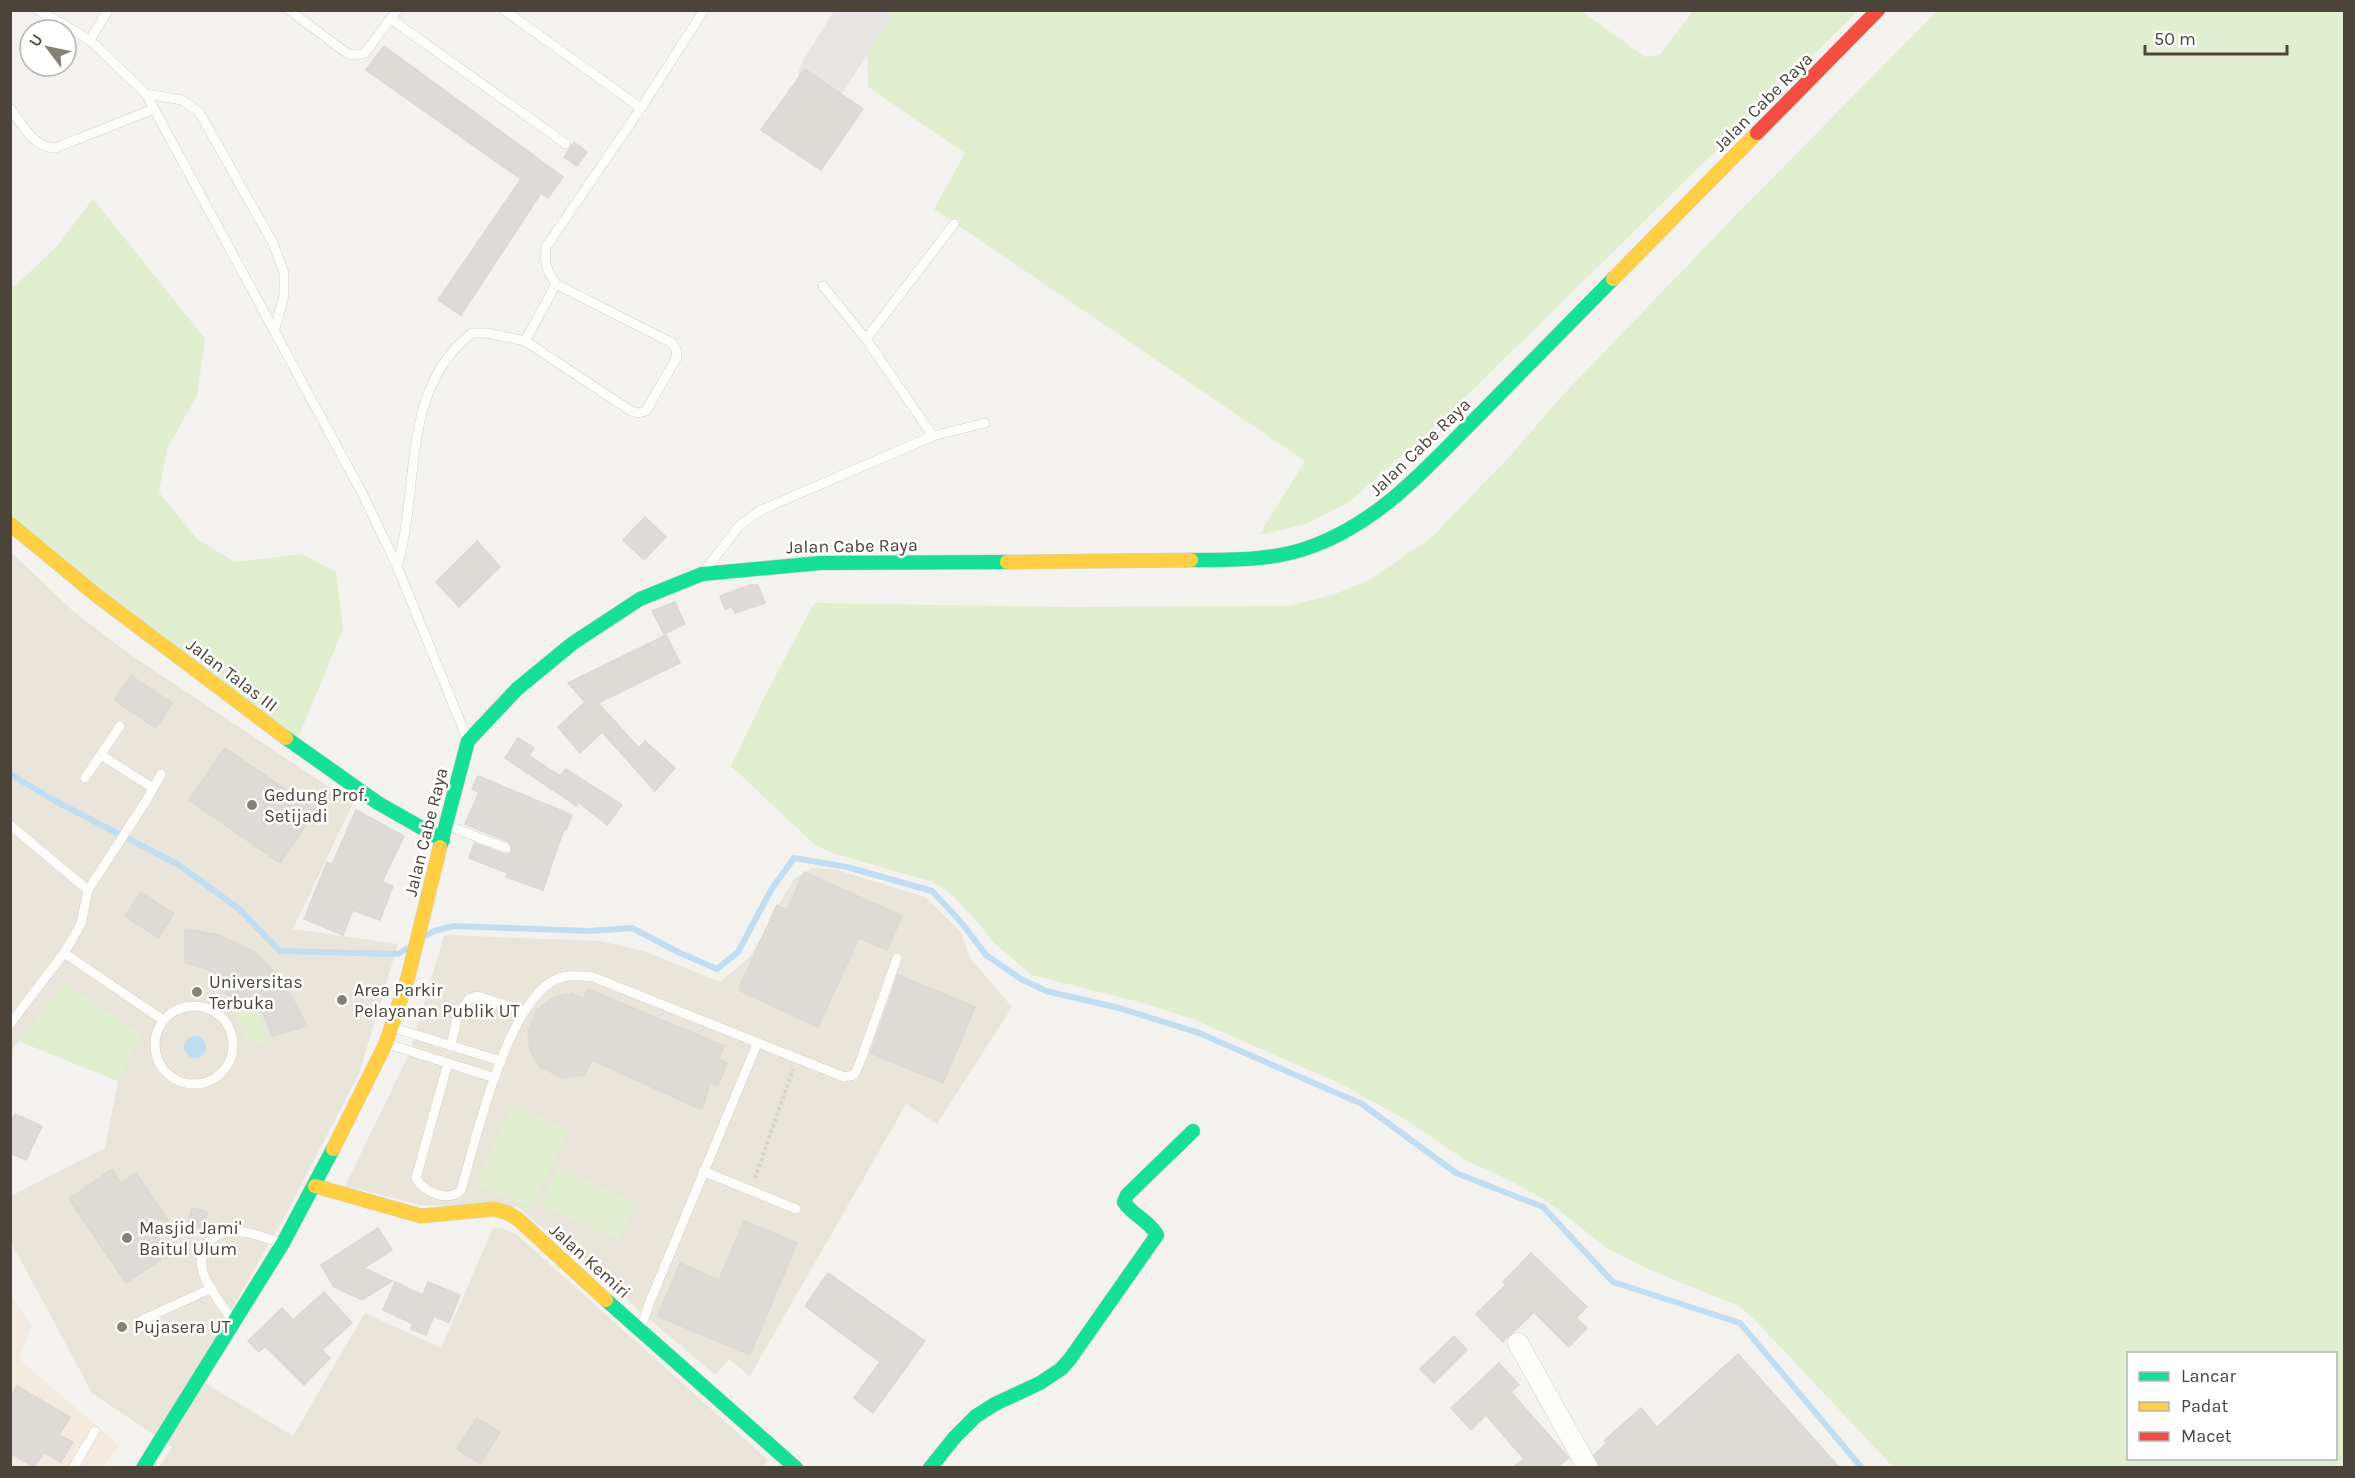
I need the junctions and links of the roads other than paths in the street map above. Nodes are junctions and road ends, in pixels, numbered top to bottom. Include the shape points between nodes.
1 (38, 10) edge
2 (108, 10) edge
3 (289, 10) edge
4 (504, 10) edge
5 (704, 10) edge
6 (1878, 10) edge
7 (394, 15) edge
8 (90, 40) junction
9 (146, 94) junction
10 (10, 108) edge
11 (641, 108) junction
12 (154, 109) junction
13 (566, 144) dead end
14 (954, 224) dead end
15 (556, 284) junction
16 (824, 286) dead end
17 (275, 329) junction
18 (866, 339) junction
19 (525, 341) junction
20 (985, 423) dead end
21 (933, 436) junction
22 (10, 524) edge
23 (397, 566) junction
24 (702, 574) junction
25 (120, 726) dead end
26 (468, 741) junction
27 (101, 755) junction
28 (161, 774) dead end
29 (86, 778) dead end
30 (153, 788) junction
31 (446, 825) junction
32 (12, 829) edge
33 (443, 840) junction
34 (506, 848) dead end
35 (88, 890) junction
36 (64, 954) junction
37 (897, 958) dead end
38 (525, 1011) junction
39 (163, 1020) junction
40 (10, 1024) edge
41 (391, 1028) junction
42 (386, 1043) junction
43 (757, 1044) junction
44 (451, 1046) junction
45 (501, 1061) junction
46 (448, 1063) junction
47 (495, 1078) junction
48 (1193, 1131) dead end
49 (703, 1171) junction
50 (315, 1186) junction
51 (796, 1209) dead end
52 (283, 1244) junction
53 (212, 1288) junction
54 (142, 1320) dead end
55 (234, 1324) junction
56 (640, 1331) junction
57 (1518, 1343) dead end
58 (95, 1431) dead end
59 (73, 1467) edge
60 (143, 1467) edge
61 (796, 1467) edge
62 (930, 1467) edge
63 (1588, 1467) edge

1 - 8 lane
2 - 8 lane
3 - 7 lane via 348,54 357,55 365,53
4 - 11 lane
5 - 11 lane
6 - 24 main road, Jalan Cabe Raya via 1412,483 1369,519 1330,539 1273,557 820,562
7 - 13 lane
8 - 9 lane
9 - 12 lane
9 - 17 lane via 182,100 199,112 273,243 284,273 284,295
10 - 12 lane via 34,141 55,148
11 - 15 lane via 546,246 546,270
12 - 17 lane
14 - 18 lane
15 - 19 lane
15 - 19 lane via 672,343 677,357 646,411 638,413
16 - 18 lane
17 - 23 lane
18 - 21 lane
19 - 23 lane via 472,333 450,354 438,375 414,445 405,541
20 - 21 lane
21 - 24 lane via 761,510 739,526
22 - 33 main road, Jalan Talas III via 96,595 336,775
23 - 26 lane
24 - 26 main road, Jalan Cabe Raya via 640,599 573,644 517,689
25 - 27 lane
26 - 31 main road, Jalan Cabe Raya
27 - 29 lane
27 - 30 lane
28 - 30 lane
30 - 35 lane
31 - 33 main road, Jalan Cabe Raya
31 - 34 lane
32 - 35 lane
33 - 41 main road, Jalan Cabe Raya
35 - 36 lane via 81,924
36 - 39 lane
36 - 40 lane
37 - 43 lane via 854,1075 844,1077
38 - 43 lane via 556,979 593,977
38 - 44 lane via 477,996 469,999 457,1018
38 - 45 lane
39 - 39 lane via 184,1007 197,1006 219,1015 232,1036 233,1048 220,1074 205,1083 193,1084 167,1074 154,1047
41 - 42 main road, Jalan Cabe Raya
41 - 44 lane
42 - 46 lane
42 - 50 main road, Jalan Cabe Raya
43 - 49 lane
44 - 45 lane
45 - 47 lane
46 - 47 lane
46 - 47 lane via 417,1178 426,1190 447,1196 461,1190
48 - 62 main road via 1127,1195 1127,1208 1154,1227 1157,1235 1070,1359 1047,1381 977,1416
49 - 51 lane
49 - 56 lane
50 - 52 main road, Jalan Cabe Raya
50 - 56 main road, Jalan Kemiri via 421,1216 494,1209 508,1213
52 - 53 lane via 225,1230 211,1238 202,1251 201,1261
52 - 55 main road, Jalan Cabe Raya
53 - 54 lane
53 - 55 lane
55 - 60 main road, Jalan Cabe Raya
56 - 61 main road, Jalan Kemiri
57 - 63 street
58 - 59 lane

